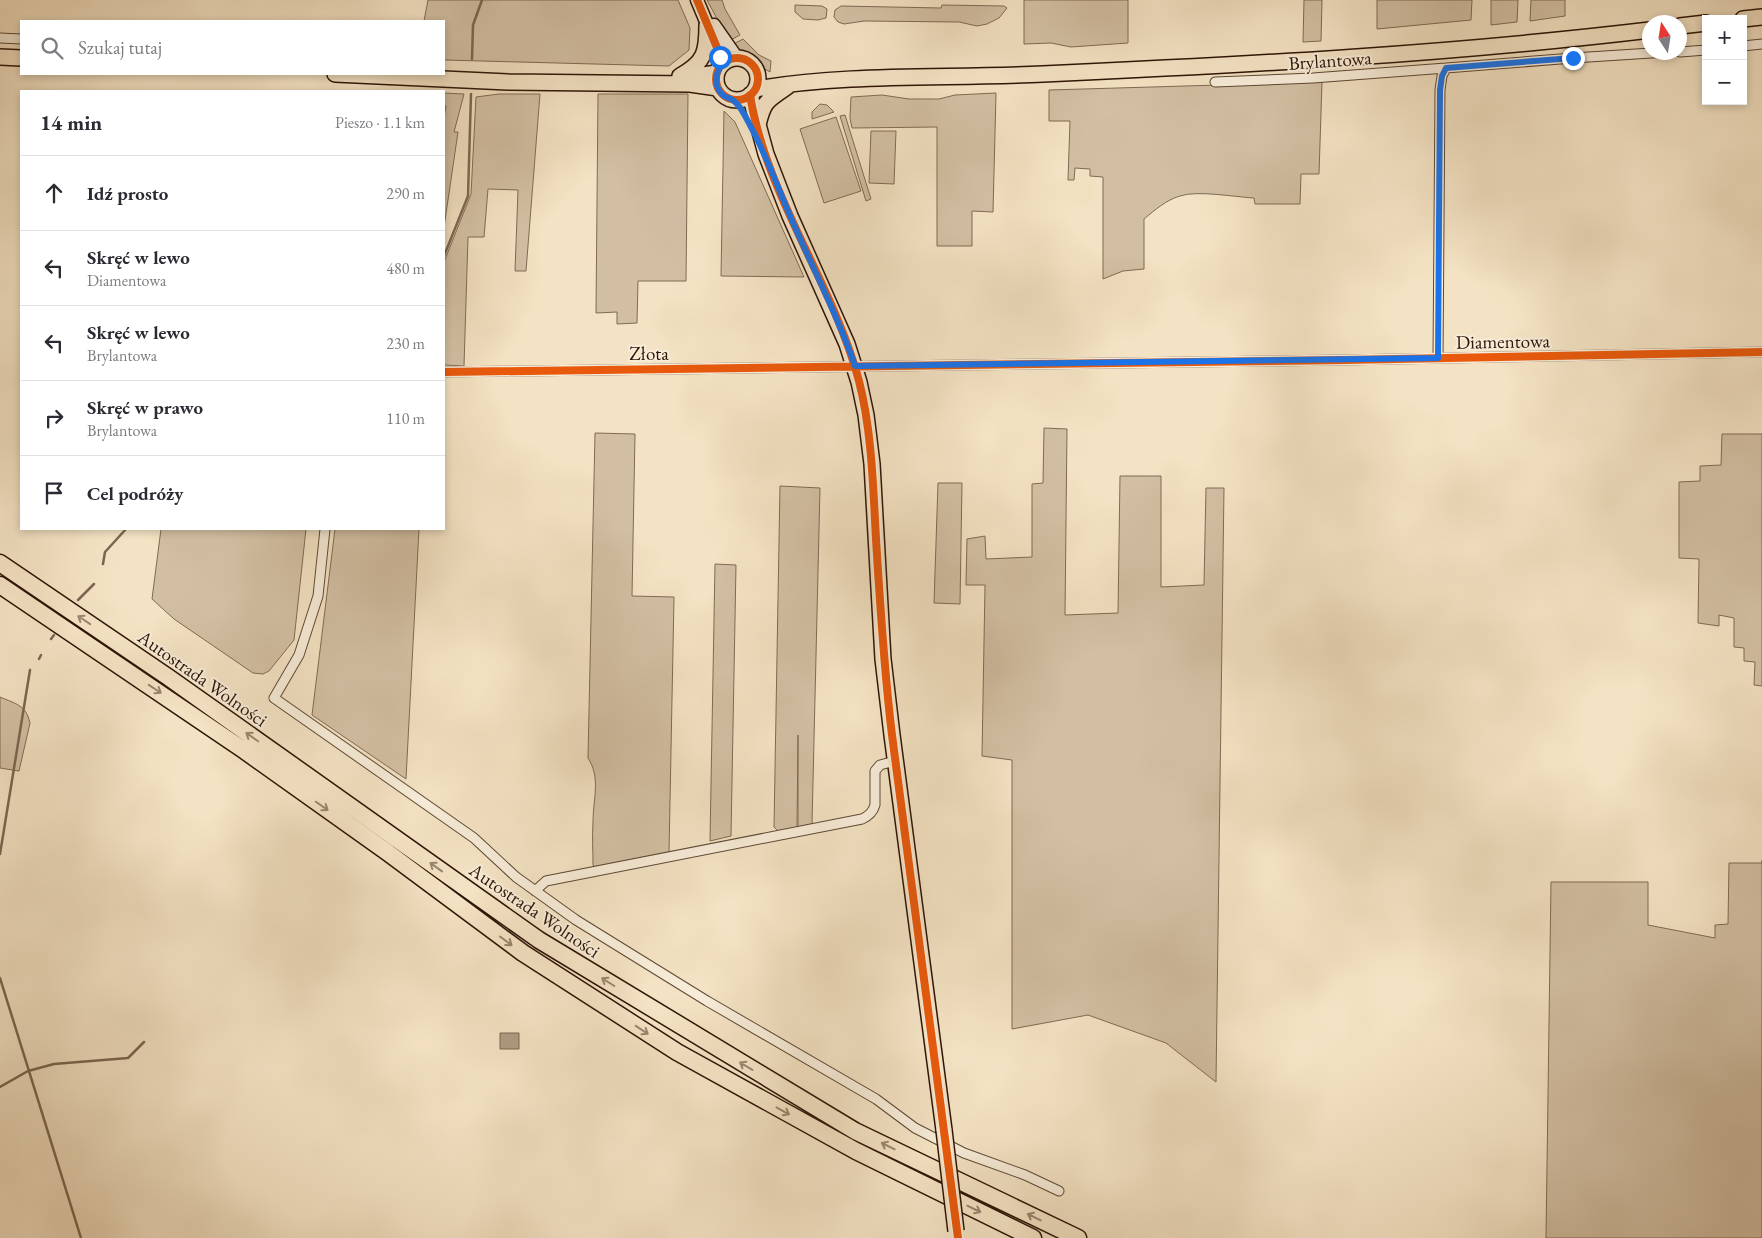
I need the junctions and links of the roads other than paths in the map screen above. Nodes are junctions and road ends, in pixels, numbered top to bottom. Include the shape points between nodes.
1 (698, 0) edge
2 (1762, 16) edge
3 (1747, 18) edge
4 (1702, 23) edge
5 (707, 25) junction
6 (1687, 25) edge
7 (1642, 31) edge
8 (0, 38) edge
9 (20, 39) edge
10 (1762, 44) edge
11 (1747, 46) edge
12 (1702, 50) edge
13 (1687, 51) edge
14 (1642, 54) edge
15 (0, 57) edge
16 (20, 58) edge
17 (736, 58) junction
18 (1446, 68) junction
19 (756, 72) junction
20 (363, 75) edge
21 (719, 75) junction
22 (677, 77) junction
23 (477, 79) junction
24 (852, 79) junction
25 (1215, 82) dead end
26 (789, 85) junction
27 (753, 92) junction
28 (733, 100) junction
29 (758, 128) junction
30 (766, 154) junction
31 (1762, 352) edge
32 (1438, 358) junction
33 (855, 366) junction
34 (445, 372) edge
35 (325, 530) edge
36 (0, 563) edge
37 (0, 585) edge
38 (895, 761) junction
39 (535, 891) junction
40 (1059, 1191) dead end
41 (957, 1234) edge
42 (1034, 1238) edge
43 (1078, 1238) edge

1 - 5 main road
1 - 17 main road
2 - 3 main road
4 - 6 main road
5 - 21 main road via 718,50
5 - 22 main road via 706,49 702,58 694,68
7 - 24 main road via 1397,54 1042,74
8 - 9 street
10 - 11 street
12 - 13 street
14 - 18 street, Brylantowa
15 - 16 main road
17 - 19 main road via 750,63
17 - 21 main road via 728,60
18 - 25 street, Brylantowa
18 - 32 street via 1440,90
19 - 24 main road via 773,76
19 - 27 main road via 758,81
20 - 23 main road
21 - 22 main road
21 - 23 main road via 690,84
21 - 28 main road via 725,96
22 - 23 main road
24 - 26 main road
26 - 27 main road
26 - 29 main road via 766,102
27 - 28 main road
27 - 29 main road
28 - 30 main road via 741,108
29 - 30 main road
30 - 33 main road
31 - 32 street, Diamentowa
32 - 33 street, Diamentowa
33 - 34 street, Złota
33 - 38 main road via 870,445 883,659
35 - 39 street via 318,596 299,655 274,698 474,838
43 -> 36 highway, Autostrada Wolności via 855,1131 539,940 168,677
37 -> 42 highway, Autostrada Wolności via 252,756 523,953 677,1052 856,1151
38 - 39 street via 880,765 875,772 875,805 868,817 546,881
38 - 41 main road, bridge
39 - 40 street via 707,1001 876,1099 915,1128 964,1153

